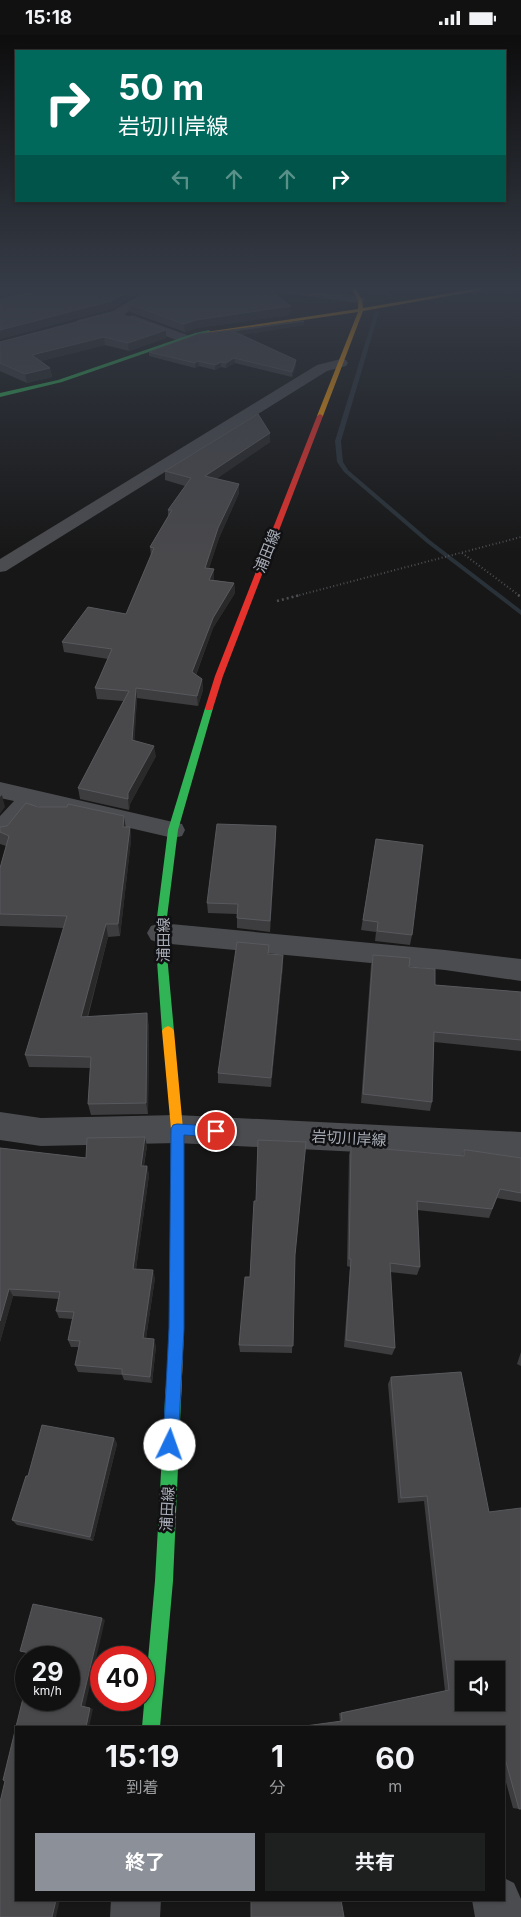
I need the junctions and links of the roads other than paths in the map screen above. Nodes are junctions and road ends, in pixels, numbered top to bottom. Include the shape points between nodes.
1 (72, 377) edge
2 (308, 377) edge
3 (336, 377) edge
4 (0, 395) edge
5 (0, 567) edge
6 (0, 790) edge
7 (31, 796) junction
8 (172, 830) junction
9 (0, 831) edge
10 (160, 933) junction
11 (521, 970) edge
12 (0, 1126) edge
13 (177, 1129) junction
14 (521, 1146) edge
15 (151, 1726) edge
16 (136, 1901) edge
17 (497, 1901) edge
18 (135, 1917) edge
19 (500, 1917) edge

1 - 4 street
2 - 5 street
3 - 8 street, 浦田線 via 219,676
6 - 7 street
7 - 8 street
7 - 9 street
8 - 10 street, 浦田線
10 - 11 street
10 - 13 street, 浦田線
12 - 13 street, 岩切川岸線 via 41,1133
13 - 14 street, 岩切川岸線
13 - 15 street, 浦田線 via 176,1328 164,1581
16 - 18 street
17 - 19 street

